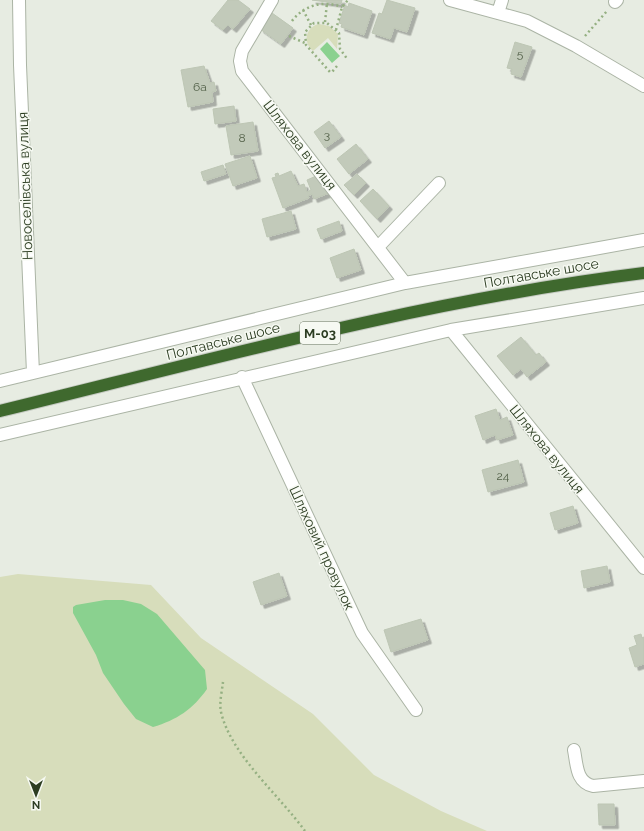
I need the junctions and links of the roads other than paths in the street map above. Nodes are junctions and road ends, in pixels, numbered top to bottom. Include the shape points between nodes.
1 (19, 0) edge
2 (272, 0) edge
3 (450, 0) edge
4 (502, 0) edge
5 (498, 13) junction
6 (644, 86) edge
7 (439, 183) dead end
8 (644, 240) edge
9 (378, 247) junction
10 (644, 272) edge
11 (405, 283) junction
12 (644, 298) edge
13 (451, 330) junction
14 (33, 373) junction
15 (242, 377) junction
16 (0, 381) edge
17 (0, 411) edge
18 (0, 435) edge
19 (644, 568) edge
20 (416, 710) dead end
21 (574, 750) dead end
22 (644, 781) edge

1 - 14 street, Новоселівська вулиця
2 - 9 street, Шляхова вулиця via 242,51 242,71
3 - 5 street
4 - 5 street
5 - 6 street via 527,21
7 - 9 street
8 - 11 street
9 - 11 street, Шляхова вулиця
10 - 17 highway, Полтавське шосе / М-03 via 452,304 325,331
11 - 14 street
12 - 13 street
13 - 15 street
13 - 19 street, Шляхова вулиця
14 - 16 street
15 - 18 street
15 - 20 street, Шляховий провулок via 362,633
21 - 22 street via 580,777 586,784 593,786

